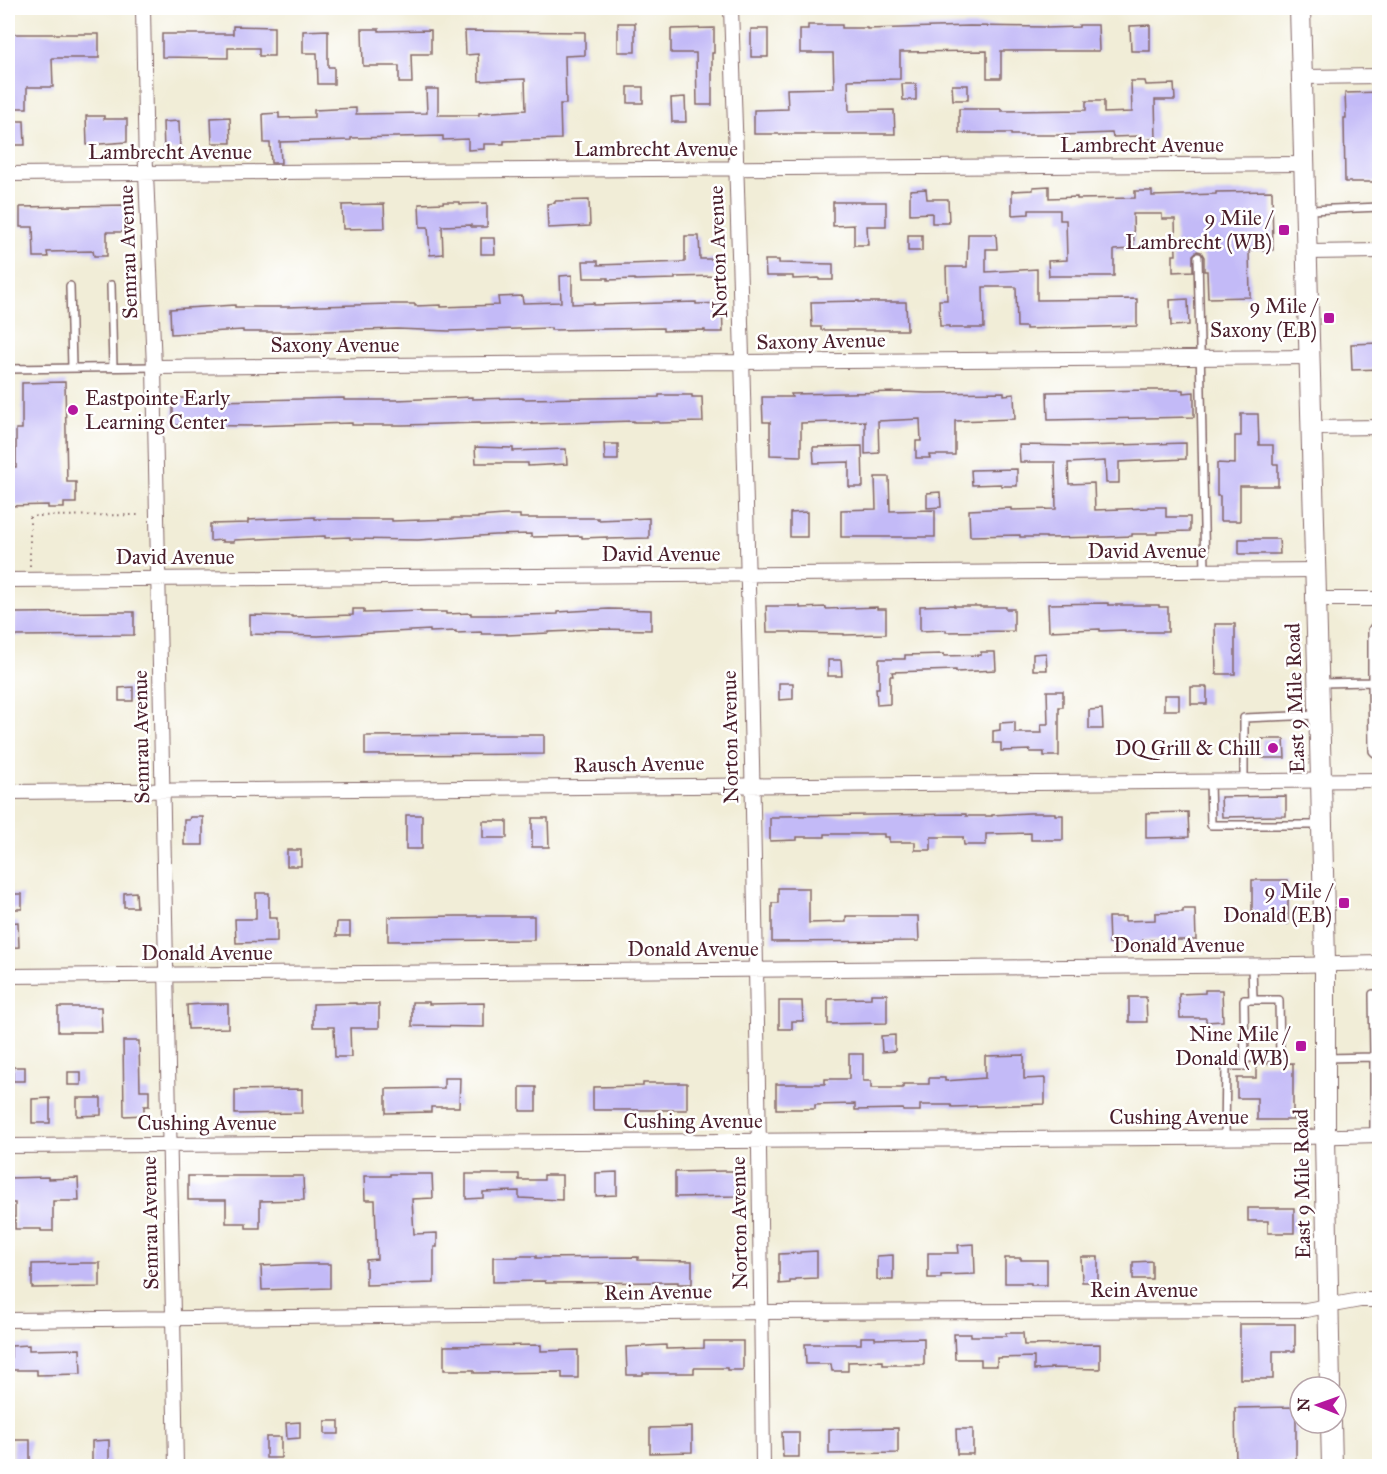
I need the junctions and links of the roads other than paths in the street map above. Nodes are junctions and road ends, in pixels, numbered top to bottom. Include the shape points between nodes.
1 (143, 8) edge
2 (731, 8) edge
3 (1300, 8) edge
4 (1380, 76) edge
5 (1303, 77) junction
6 (1305, 164) junction
7 (737, 169) junction
8 (146, 173) junction
9 (8, 174) edge
10 (1380, 207) edge
11 (1306, 210) junction
12 (1380, 251) edge
13 (1308, 252) junction
14 (1198, 257) dead end
15 (111, 285) dead end
16 (70, 286) dead end
17 (1309, 357) junction
18 (1201, 358) junction
19 (743, 362) junction
20 (153, 367) junction
21 (72, 368) junction
22 (113, 368) junction
23 (8, 369) edge
24 (1380, 427) edge
25 (1311, 428) junction
26 (1315, 570) junction
27 (1205, 571) junction
28 (747, 575) junction
29 (158, 578) junction
30 (8, 580) edge
31 (1380, 598) edge
32 (1316, 599) junction
33 (1380, 627) edge
34 (1372, 682) junction
35 (1318, 683) junction
36 (1320, 715) junction
37 (1376, 752) edge
38 (1322, 779) junction
39 (1210, 780) junction
40 (1244, 780) junction
41 (1380, 780) edge
42 (753, 784) junction
43 (163, 790) junction
44 (8, 792) edge
45 (1322, 825) junction
46 (1324, 963) junction
47 (1380, 963) edge
48 (1252, 965) junction
49 (756, 969) junction
50 (166, 975) junction
51 (8, 976) edge
52 (1373, 994) dead end
53 (1253, 1000) junction
54 (1374, 1057) junction
55 (1245, 1058) junction
56 (1324, 1058) junction
57 (1377, 1136) edge
58 (1324, 1137) junction
59 (1225, 1138) junction
60 (758, 1142) junction
61 (170, 1144) junction
62 (8, 1146) edge
63 (1380, 1300) edge
64 (1329, 1306) junction
65 (761, 1311) junction
66 (172, 1318) junction
67 (8, 1320) edge
68 (1330, 1375) edge
69 (1331, 1435) edge
70 (176, 1467) edge
71 (762, 1467) edge
72 (1332, 1467) edge

1 - 8 street, Semrau Avenue
2 - 7 street, Norton Avenue
3 - 5 main road, East 9 Mile Road
4 - 5 street
5 - 6 main road, East 9 Mile Road
6 - 7 street, Lambrecht Avenue
6 - 11 main road, East 9 Mile Road
7 - 8 street, Lambrecht Avenue
7 - 19 street, Norton Avenue
8 - 9 street, Lambrecht Avenue
8 - 20 street, Semrau Avenue
10 - 11 lane
11 - 13 main road, East 9 Mile Road
12 - 13 street
13 - 17 main road, East 9 Mile Road
14 - 18 lane
15 - 22 lane
16 - 21 lane
17 - 18 street, Saxony Avenue
17 - 25 main road, East 9 Mile Road
18 - 19 street, Saxony Avenue
18 - 27 lane
19 - 20 street, Saxony Avenue
19 - 28 street, Norton Avenue
20 - 22 lane
20 - 29 street, Semrau Avenue
21 - 22 lane
21 - 23 lane
24 - 25 street
25 - 26 main road, East 9 Mile Road
26 - 27 street, David Avenue
26 - 32 main road, East 9 Mile Road
27 - 28 street, David Avenue
28 - 29 street, David Avenue
28 - 42 street, Norton Avenue
29 - 30 street, David Avenue
29 - 43 street, Semrau Avenue
31 - 32 street
32 - 35 main road, East 9 Mile Road
33 - 34 lane via 1372,630
34 - 35 lane
34 - 37 lane
35 - 36 main road, East 9 Mile Road
36 - 38 main road, East 9 Mile Road
36 - 40 lane via 1244,718
38 - 40 street, Rausch Avenue
38 - 41 street, Rausch Avenue
38 - 45 main road, East 9 Mile Road
39 - 40 street, Rausch Avenue
39 - 42 street, Rausch Avenue
39 - 45 lane via 1211,825
42 - 43 street, Rausch Avenue
42 - 49 street, Norton Avenue
43 - 44 street, Rausch Avenue
43 - 50 street, Semrau Avenue
45 - 46 main road, East 9 Mile Road
46 - 47 street, Donald Avenue
46 - 48 street, Donald Avenue
46 - 56 main road, East 9 Mile Road
48 - 49 street, Donald Avenue
48 - 53 lane
49 - 50 street, Donald Avenue
49 - 60 street, Norton Avenue
50 - 51 street, Donald Avenue
50 - 61 street, Semrau Avenue
52 - 54 lane
53 - 55 lane via 1244,1000
53 - 55 lane via 1279,1000 1280,1057
54 - 56 lane
54 - 57 lane
55 - 59 lane via 1245,1066 1226,1066
56 - 58 main road, East 9 Mile Road
57 - 58 street, Cushing Avenue
58 - 59 street, Cushing Avenue
58 - 64 main road, East 9 Mile Road
59 - 60 street, Cushing Avenue
60 - 61 street, Cushing Avenue
60 - 65 street, Norton Avenue
61 - 62 street, Cushing Avenue
61 - 66 street, Semrau Avenue
63 - 64 street, Rein Avenue
64 - 65 street, Rein Avenue via 1294,1311
64 - 68 main road, East 9 Mile Road
65 - 66 street, Rein Avenue
65 - 71 street, Norton Avenue
66 - 67 street, Rein Avenue
66 - 70 street, Semrau Avenue
69 - 72 main road

